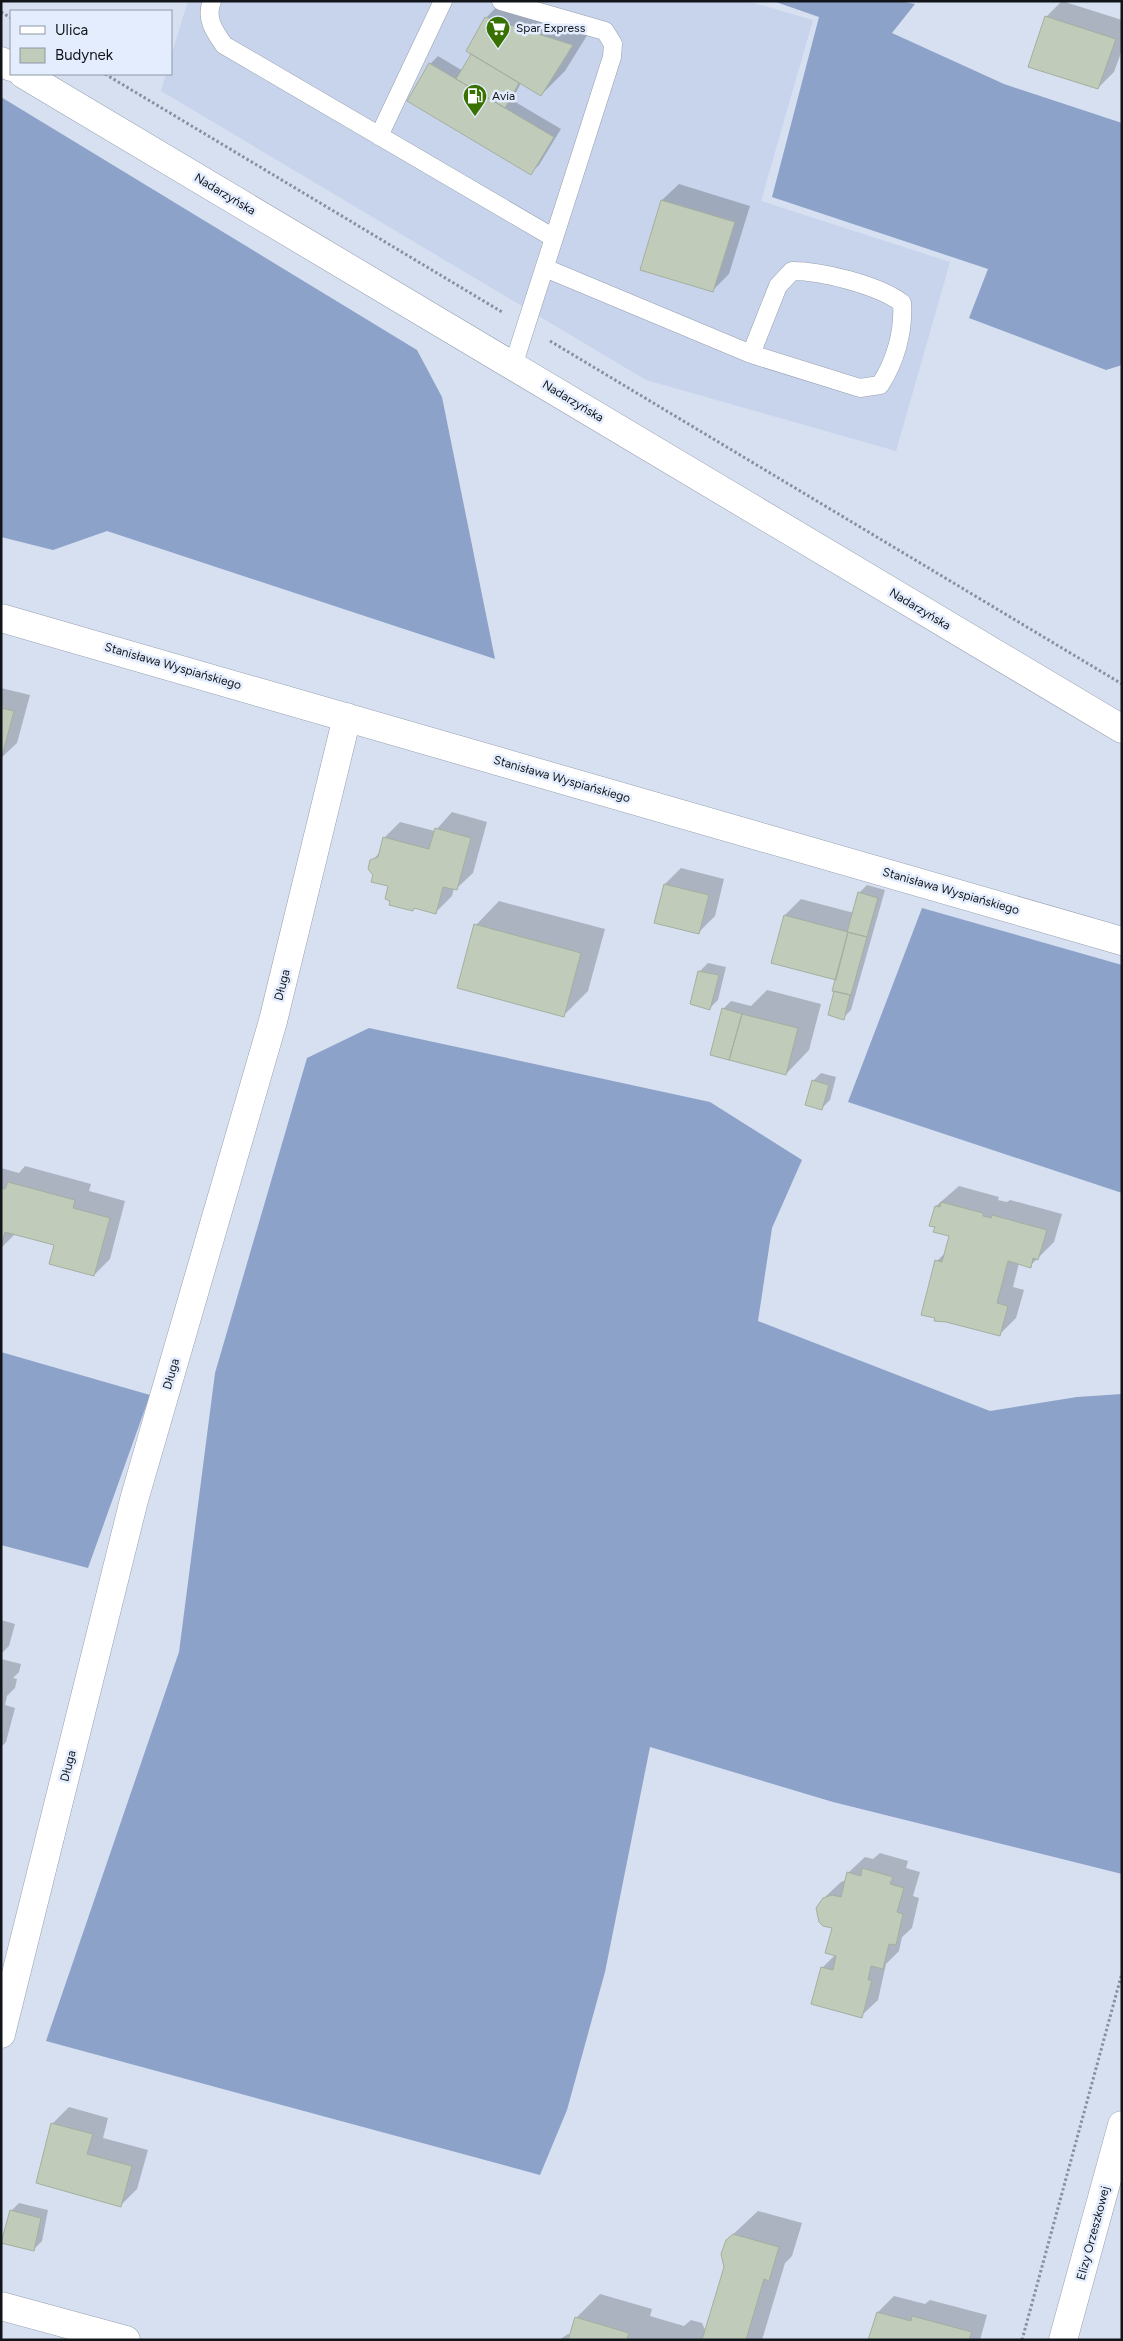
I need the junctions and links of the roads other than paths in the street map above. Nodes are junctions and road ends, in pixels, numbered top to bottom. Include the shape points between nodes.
1 (212, 1) edge
2 (443, 1) edge
3 (501, 1) edge
4 (25, 75) edge
5 (379, 136) junction
6 (554, 238) junction
7 (544, 268) junction
8 (751, 354) junction
9 (513, 366) junction
10 (1, 618) edge
11 (347, 716) junction
12 (1122, 730) edge
13 (1122, 941) edge
14 (1, 2034) edge
15 (1122, 2125) edge
16 (1, 2306) edge
17 (126, 2340) edge
18 (1063, 2340) edge

1 - 5 lane via 209,9 211,28 224,45
2 - 5 lane
3 - 6 lane via 605,30 613,44 612,57
4 - 9 street, Nadarzyńska
5 - 6 lane
6 - 7 lane
7 - 8 lane
7 - 9 lane
8 - 8 lane via 860,388 880,385 890,369 904,321 902,303 888,293 811,271 792,271 778,286
9 - 12 street, Nadarzyńska
10 - 11 street, Stanisława Wyspiańskiego
11 - 13 street, Stanisława Wyspiańskiego
11 - 14 street, Długa via 273,1021 134,1500
15 - 18 street, Elizy Orzeszkowej
16 - 17 street

